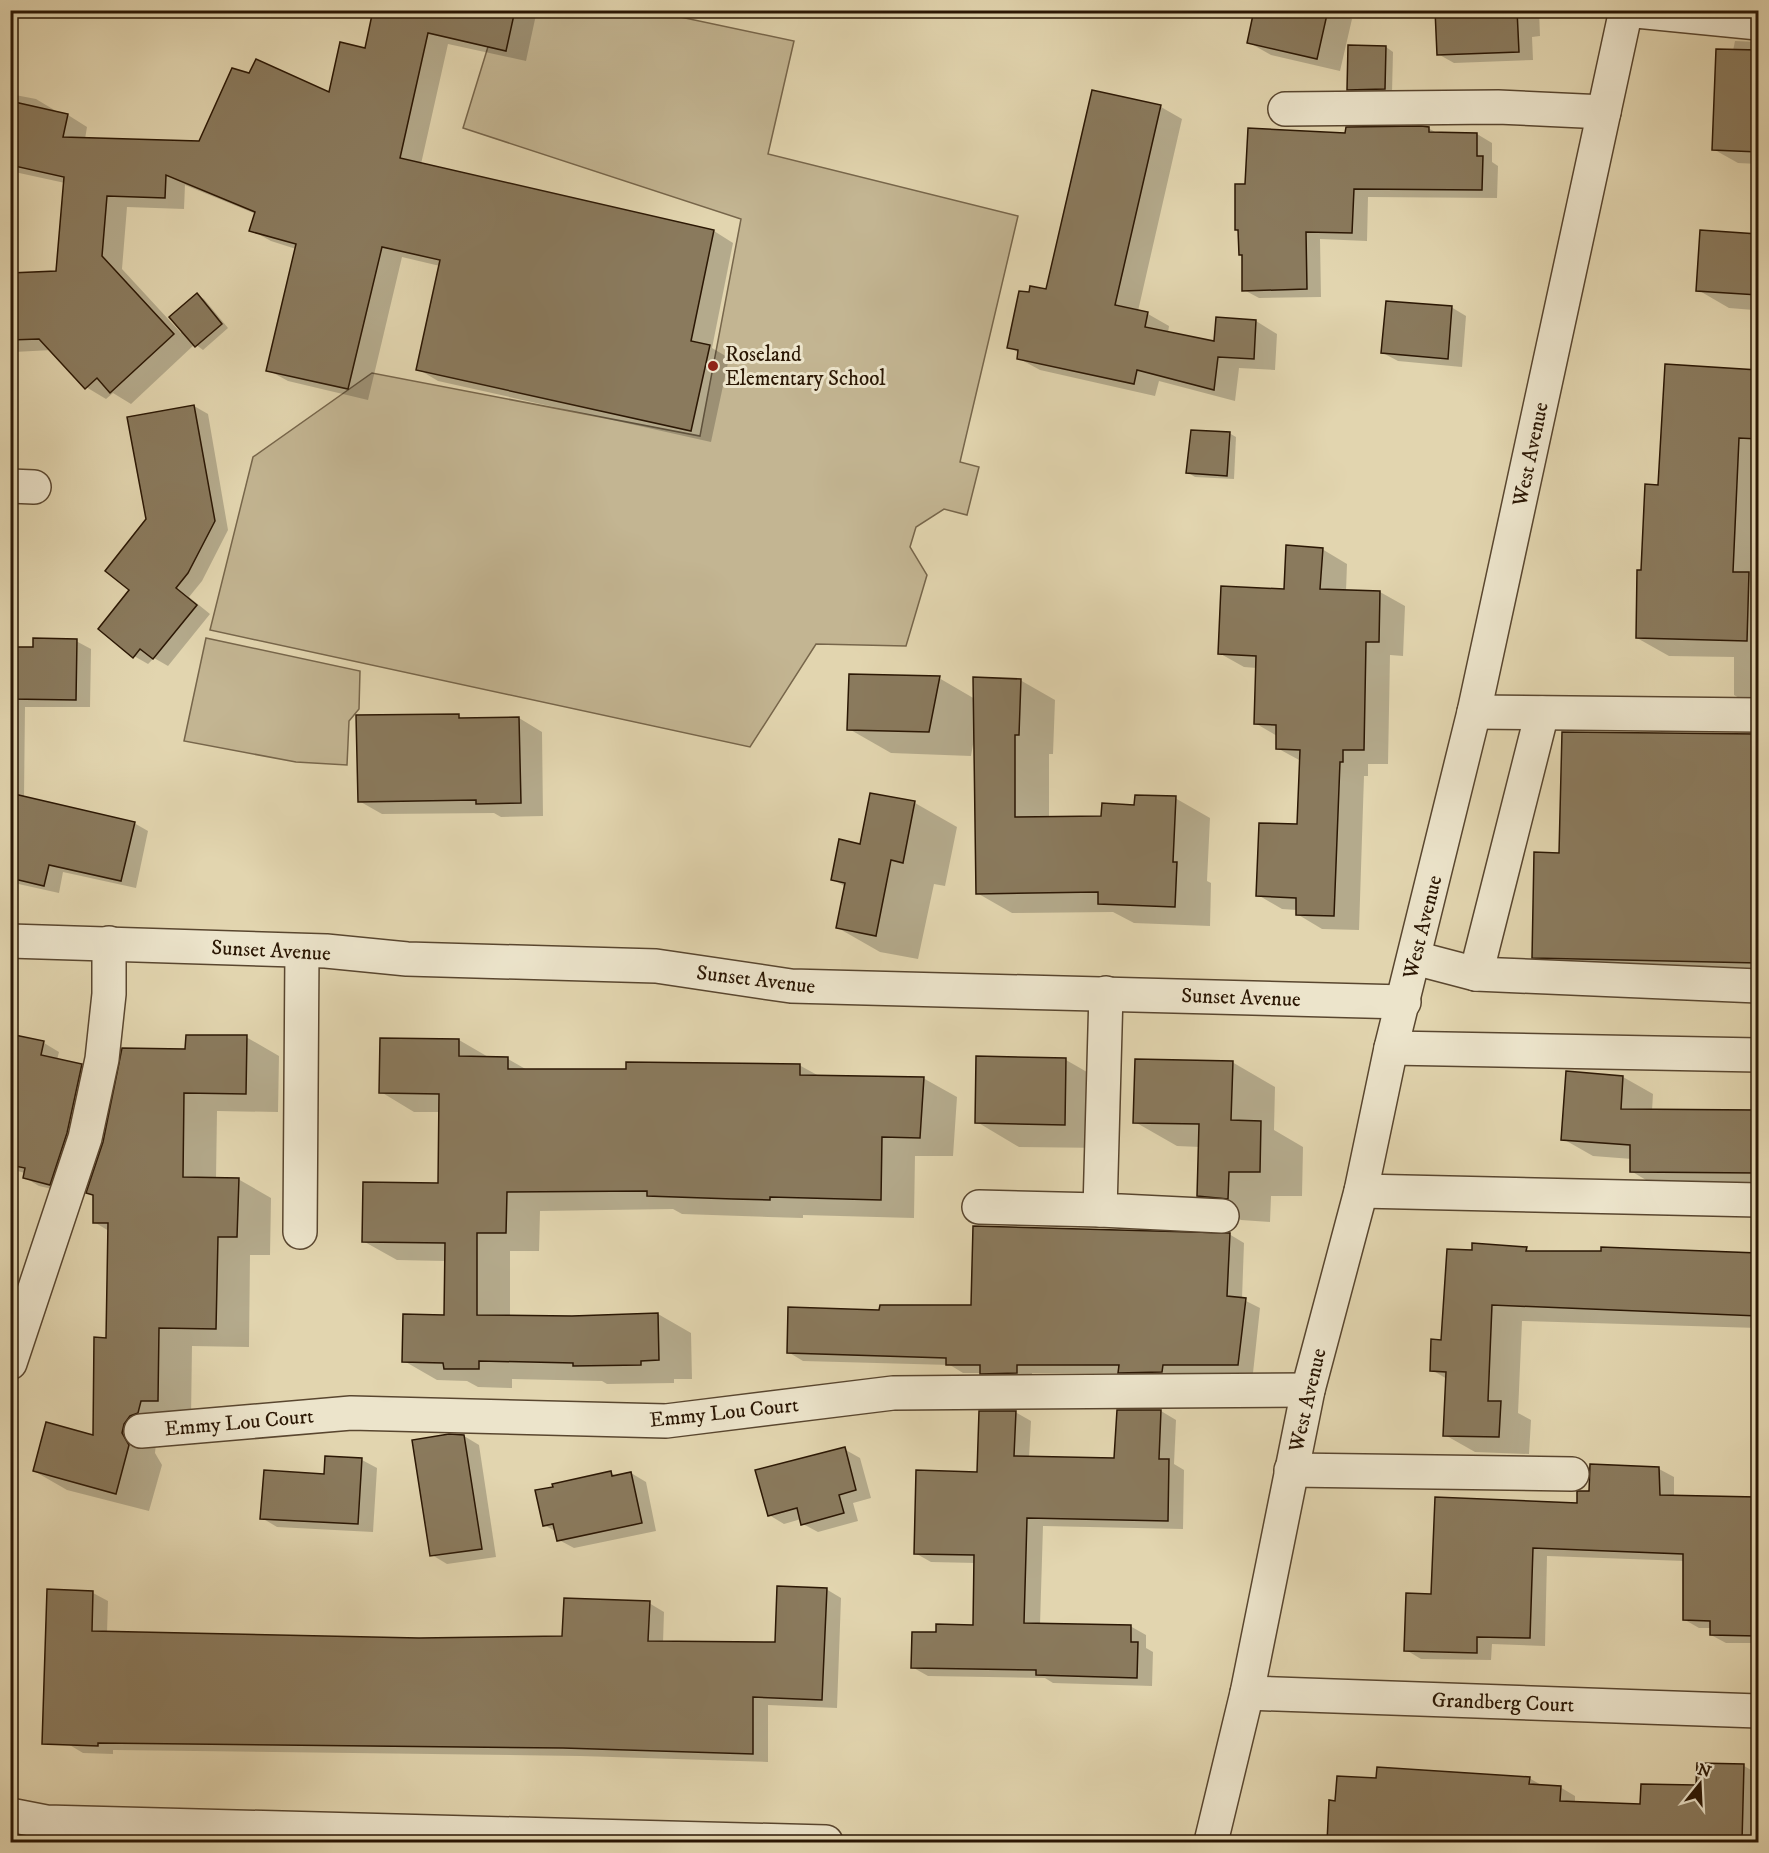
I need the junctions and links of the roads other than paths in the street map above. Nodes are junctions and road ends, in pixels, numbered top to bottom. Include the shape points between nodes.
1 (1626, 10) edge
2 (1758, 22) edge
3 (1285, 109) dead end
4 (1604, 112) junction
5 (1474, 712) junction
6 (1542, 712) junction
7 (1758, 715) edge
8 (10, 941) edge
9 (109, 943) junction
10 (302, 951) junction
11 (1415, 958) junction
12 (1476, 974) junction
13 (1758, 986) edge
14 (1106, 993) junction
15 (1404, 1002) junction
16 (1391, 1048) junction
17 (1758, 1055) edge
18 (1361, 1191) junction
19 (1758, 1200) edge
20 (979, 1207) dead end
21 (1100, 1210) junction
22 (1222, 1216) dead end
23 (300, 1232) dead end
24 (10, 1363) edge
25 (1308, 1390) junction
26 (141, 1431) dead end
27 (1291, 1470) junction
28 (1572, 1474) dead end
29 (1247, 1693) junction
30 (1758, 1711) edge
31 (10, 1815) edge
32 (826, 1842) edge
33 (1211, 1842) edge

1 - 2 street
1 - 4 street, West Avenue
3 - 4 street via 1498,107
4 - 5 street, West Avenue
5 - 6 street
5 - 11 street, West Avenue
6 - 7 street
6 - 12 street
8 - 9 street, Sunset Avenue
9 - 10 street, Sunset Avenue
9 - 24 street via 109,994 102,1059 85,1138
10 - 14 street, Sunset Avenue via 407,959 656,966 791,986
10 - 23 street
11 - 12 street
11 - 15 street, West Avenue
12 - 13 street
14 - 15 street, Sunset Avenue
14 - 21 street
15 - 16 street, West Avenue
16 - 17 street
16 - 18 street, West Avenue
18 - 19 street
18 - 25 street, West Avenue
20 - 21 street
21 - 22 street
25 - 26 street, Emmy Lou Court via 893,1393 666,1421 351,1413
25 - 27 street, West Avenue
27 - 28 street
27 - 29 street, West Avenue
29 - 30 street, Grandberg Court
29 - 33 street, West Avenue
31 - 32 street via 46,1822

